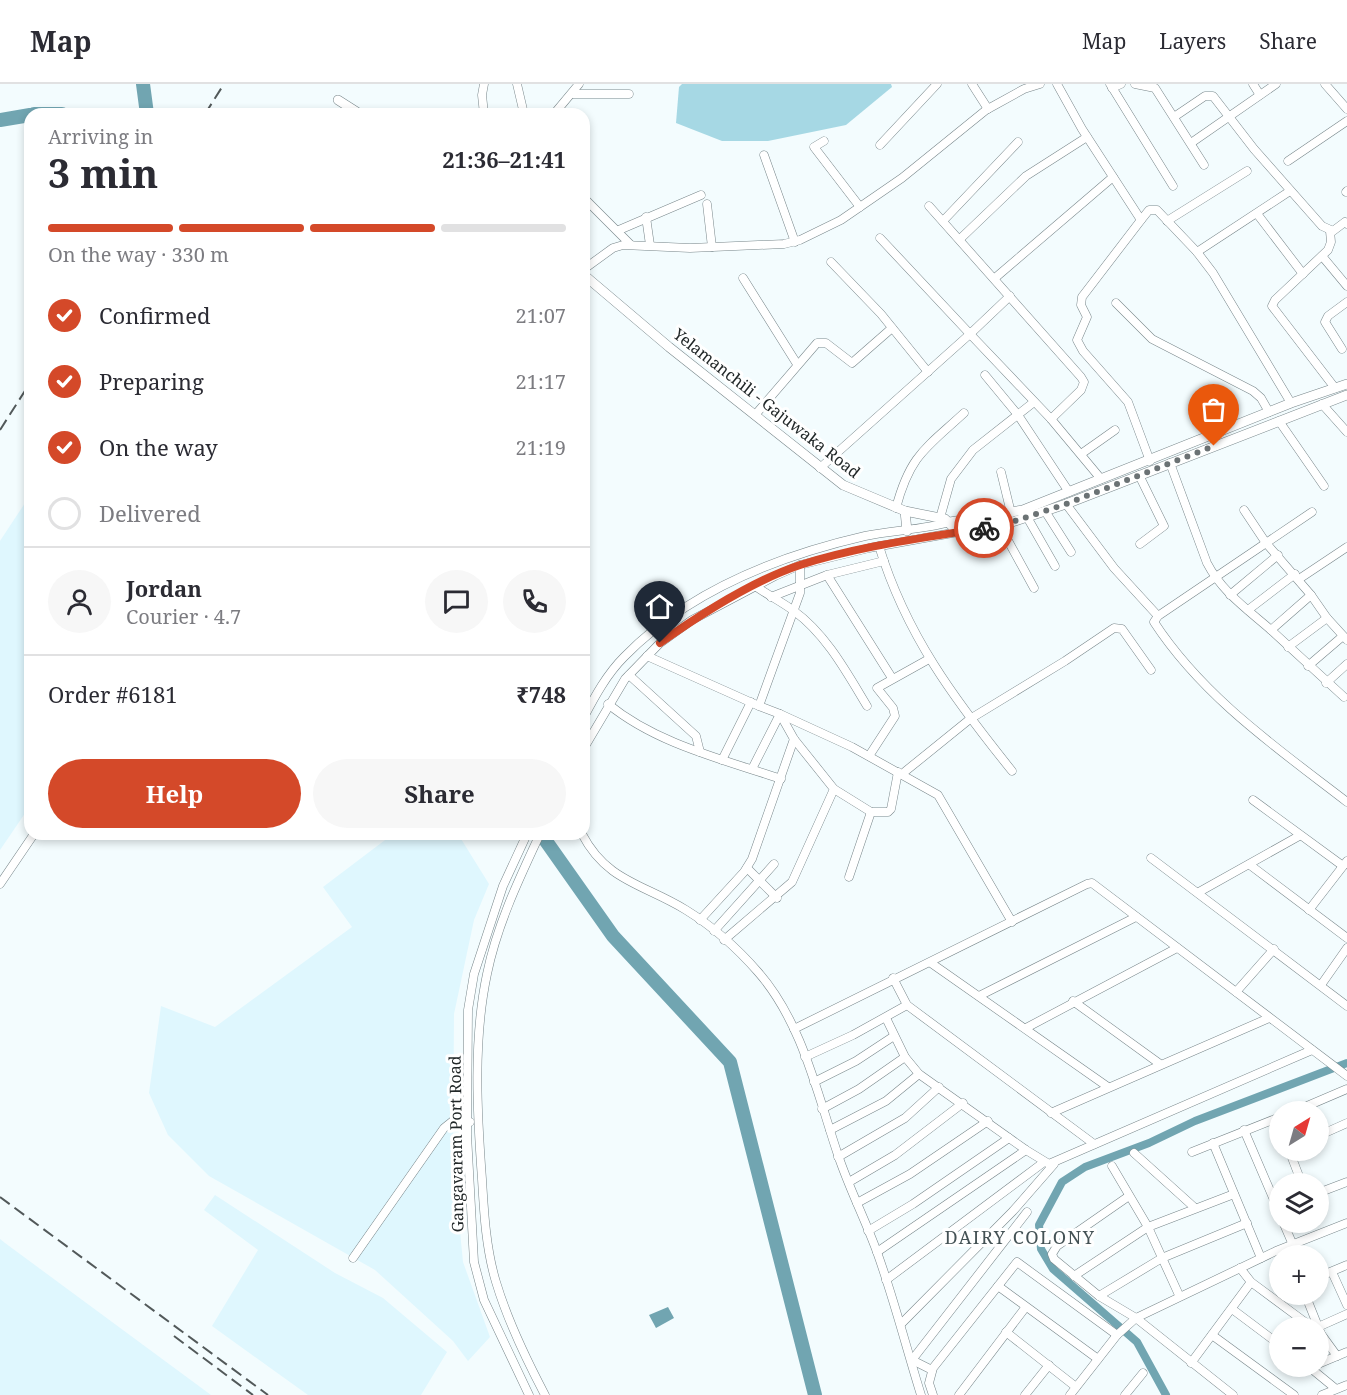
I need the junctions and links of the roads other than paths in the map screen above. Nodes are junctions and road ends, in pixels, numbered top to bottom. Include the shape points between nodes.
1 (484, 84) edge
2 (517, 84) edge
3 (579, 84) edge
4 (938, 84) edge
5 (972, 84) edge
6 (1040, 84) edge
7 (1057, 84) edge
8 (1121, 84) edge
9 (1135, 84) edge
10 (1253, 84) edge
11 (1276, 84) edge
12 (1325, 84) edge
13 (1022, 86) edge
14 (1111, 86) edge
15 (573, 94) junction
16 (629, 94) dead end
17 (1260, 95) junction
18 (338, 100) dead end
19 (351, 108) edge
20 (483, 108) edge
21 (523, 108) edge
22 (560, 108) edge
23 (988, 109) junction
24 (1347, 109) edge
25 (1174, 117) junction
26 (1229, 117) junction
27 (1347, 122) edge
28 (1087, 137) junction
29 (824, 141) dead end
30 (1018, 142) dead end
31 (1191, 143) junction
32 (880, 145) dead end
33 (764, 155) dead end
34 (1288, 161) dead end
35 (1204, 165) dead end
36 (1247, 171) dead end
37 (1113, 177) junction
38 (1173, 186) dead end
39 (1290, 191) junction
40 (701, 195) dead end
41 (590, 203) edge
42 (707, 204) dead end
43 (929, 206) dead end
44 (860, 207) junction
45 (1258, 215) junction
46 (646, 217) junction
47 (1141, 220) junction
48 (943, 221) junction
49 (1167, 221) junction
50 (1346, 222) edge
51 (619, 230) junction
52 (1330, 231) junction
53 (880, 238) dead end
54 (960, 239) junction
55 (795, 242) junction
56 (630, 244) junction
57 (650, 245) junction
58 (712, 247) junction
59 (1197, 252) junction
60 (1322, 256) junction
61 (831, 262) dead end
62 (590, 265) edge
63 (1303, 274) junction
64 (743, 278) dead end
65 (995, 278) junction
66 (590, 280) edge
67 (1347, 286) edge
68 (1010, 296) junction
69 (1347, 302) edge
70 (1116, 303) dead end
71 (892, 328) junction
72 (970, 334) junction
73 (1342, 349) dead end
74 (797, 364) junction
75 (928, 372) junction
76 (985, 375) dead end
77 (1347, 384) edge
78 (1335, 388) junction
79 (1347, 395) edge
80 (1034, 402) junction
81 (1291, 403) junction
82 (1322, 404) junction
83 (1269, 412) junction
84 (964, 413) dead end
85 (1018, 415) junction
86 (755, 416) junction
87 (1051, 419) junction
88 (1279, 421) junction
89 (1115, 430) dead end
90 (1347, 432) edge
91 (1081, 454) junction
92 (1150, 461) junction
93 (1170, 462) junction
94 (820, 468) junction
95 (1001, 472) dead end
96 (1139, 475) junction
97 (1101, 479) junction
98 (1324, 486) dead end
99 (1069, 492) junction
100 (1066, 504) junction
101 (900, 509) junction
102 (1244, 510) dead end
103 (1045, 511) junction
104 (1312, 512) dead end
105 (1011, 513) junction
106 (1027, 517) junction
107 (940, 518) junction
108 (950, 522) junction
109 (1000, 526) junction
110 (907, 531) junction
111 (958, 532) junction
112 (1266, 543) junction
113 (1140, 544) dead end
114 (879, 546) junction
115 (1347, 548) edge
116 (1071, 552) dead end
117 (1278, 555) junction
118 (884, 561) junction
119 (800, 565) junction
120 (1055, 566) dead end
121 (827, 574) junction
122 (1297, 576) junction
123 (1214, 577) junction
124 (802, 583) junction
125 (755, 586) junction
126 (1034, 588) dead end
127 (715, 591) junction
128 (1230, 595) junction
129 (1311, 595) junction
130 (771, 597) junction
131 (723, 603) junction
132 (1248, 610) junction
133 (794, 611) junction
134 (1158, 616) junction
135 (1327, 618) junction
136 (1271, 630) junction
137 (1345, 638) edge
138 (1288, 647) junction
139 (647, 656) junction
140 (929, 659) junction
141 (1347, 664) edge
142 (1308, 666) junction
143 (1151, 670) dead end
144 (632, 677) junction
145 (892, 678) junction
146 (1326, 683) junction
147 (1344, 698) dead end
148 (751, 702) junction
149 (759, 706) junction
150 (867, 706) dead end
151 (590, 708) edge
152 (615, 709) junction
153 (780, 714) junction
154 (970, 719) junction
155 (794, 739) junction
156 (590, 740) edge
157 (700, 752) junction
158 (869, 756) junction
159 (722, 759) junction
160 (752, 770) junction
161 (1012, 771) dead end
162 (900, 773) junction
163 (781, 779) junction
164 (834, 789) junction
165 (1253, 800) dead end
166 (1347, 802) edge
167 (871, 812) junction
168 (1299, 836) junction
169 (30, 840) edge
170 (524, 840) edge
171 (537, 840) edge
172 (585, 840) edge
173 (1151, 858) dead end
174 (1345, 863) edge
175 (774, 864) dead end
176 (1250, 865) junction
177 (747, 868) junction
178 (849, 877) dead end
179 (760, 879) junction
180 (0, 884) edge
181 (1199, 892) junction
182 (777, 898) junction
183 (1309, 910) junction
184 (1136, 917) junction
185 (700, 920) junction
186 (1012, 922) junction
187 (714, 931) junction
188 (1347, 938) edge
189 (724, 940) junction
190 (1177, 948) junction
191 (1347, 948) edge
192 (1274, 949) junction
193 (931, 963) junction
194 (893, 978) junction
195 (1321, 985) junction
196 (1236, 992) junction
197 (979, 996) junction
198 (1073, 1001) junction
199 (907, 1005) junction
200 (1347, 1006) edge
201 (886, 1018) junction
202 (1269, 1018) junction
203 (793, 1027) junction
204 (1026, 1028) junction
205 (894, 1036) junction
206 (1312, 1050) junction
207 (805, 1057) junction
208 (905, 1057) junction
209 (1160, 1064) junction
210 (919, 1074) junction
211 (1347, 1076) edge
212 (814, 1082) junction
213 (939, 1087) junction
214 (1108, 1087) junction
215 (1347, 1089) edge
216 (1319, 1101) edge
217 (963, 1103) junction
218 (822, 1109) junction
219 (1051, 1113) junction
220 (467, 1120) junction
221 (988, 1121) junction
222 (1269, 1121) edge
223 (1347, 1123) edge
224 (478, 1124) junction
225 (830, 1130) junction
226 (1244, 1130) junction
227 (1329, 1131) edge
228 (1009, 1138) junction
229 (1213, 1143) junction
230 (1094, 1144) junction
231 (1026, 1150) junction
232 (1192, 1152) dead end
233 (1134, 1153) dead end
234 (838, 1157) junction
235 (1044, 1162) junction
236 (1054, 1164) junction
237 (1112, 1166) dead end
238 (849, 1182) junction
239 (1347, 1182) edge
240 (1269, 1189) edge
241 (1329, 1189) edge
242 (1234, 1194) junction
243 (1129, 1196) junction
244 (857, 1203) junction
245 (1196, 1208) junction
246 (1028, 1212) dead end
247 (1246, 1223) junction
248 (1347, 1223) edge
249 (1148, 1227) junction
250 (868, 1231) junction
251 (1288, 1233) edge
252 (1293, 1245) joint
253 (877, 1252) junction
254 (1269, 1255) edge
255 (353, 1258) dead end
256 (1162, 1258) junction
257 (1262, 1258) junction
258 (1347, 1265) edge
259 (1240, 1268) junction
260 (1332, 1272) junction
261 (1329, 1273) edge
262 (1074, 1276) junction
263 (886, 1280) junction
264 (1251, 1282) junction
265 (998, 1286) junction
266 (1269, 1292) edge
267 (1099, 1296) junction
268 (1179, 1296) junction
269 (1287, 1305) edge
270 (1347, 1305) edge
271 (1025, 1308) junction
272 (1232, 1309) junction
273 (1347, 1314) edge
274 (1301, 1317) edge
275 (1136, 1318) junction
276 (902, 1323) junction
277 (1329, 1325) edge
278 (1006, 1332) junction
279 (1117, 1335) junction
280 (1212, 1335) junction
281 (1269, 1337) edge
282 (1329, 1345) edge
283 (1347, 1352) edge
284 (1337, 1356) junction
285 (1098, 1359) junction
286 (1329, 1359) edge
287 (912, 1360) junction
288 (1191, 1363) junction
289 (1049, 1365) junction
290 (932, 1370) junction
291 (1143, 1373) dead end
292 (1324, 1377) edge
293 (1347, 1385) edge
294 (1076, 1387) junction
295 (1336, 1389) junction
296 (530, 1395) edge
297 (545, 1395) edge
298 (921, 1395) edge
299 (933, 1395) edge
300 (958, 1395) edge
301 (1025, 1395) edge
302 (1070, 1395) edge
303 (1125, 1395) edge
304 (1233, 1395) edge
305 (1294, 1395) edge
306 (1322, 1395) edge

1 - 20 street
2 - 21 street
3 - 15 street
4 - 32 street
5 - 23 street
6 - 13 street
7 - 28 street
8 - 14 street
9 - 25 street via 1155,88
10 - 17 street
11 - 17 street
12 - 24 street
13 - 23 street
14 - 38 street
15 - 16 street
15 - 22 street
17 - 26 street
18 - 19 main road
23 - 44 street
25 - 26 street via 1210,94
25 - 31 street
26 - 31 street
26 - 39 street
27 - 34 street
28 - 37 street
28 - 54 street via 1026,176
29 - 44 street via 814,147
30 - 48 street
31 - 35 street
33 - 55 street
36 - 49 street
37 - 47 street
37 - 65 street
39 - 45 street
39 - 52 street
40 - 46 street
41 - 51 street
42 - 58 street
43 - 48 street
44 - 55 street via 819,233
45 - 59 street
45 - 63 street
46 - 51 street
46 - 57 street
47 - 49 street via 1153,208
47 - 92 street via 1082,297 1087,317 1077,340 1128,402
48 - 54 street
49 - 59 street
50 - 52 street
51 - 56 street
52 - 60 street via 1330,246
53 - 72 street
54 - 65 street
55 - 58 street
56 - 57 street
56 - 62 street via 613,248
57 - 58 street
59 - 81 street
60 - 63 street
60 - 67 street
61 - 71 street
63 - 78 street via 1275,300 1273,309
64 - 74 street
65 - 68 street
66 - 86 main road, Yelamanchili - Gajuwaka Road
68 - 72 street
68 - 87 street via 1084,382 1081,390
69 - 73 street via 1325,322
70 - 83 street via 1152,339 1253,391
71 - 74 street via 852,363 821,342
71 - 75 street
72 - 75 street
72 - 80 street
74 - 86 street
75 - 94 street
76 - 85 street
77 - 78 main road
78 - 81 main road
79 - 82 main road
80 - 85 street
80 - 87 street
81 - 83 main road
82 - 88 main road
82 - 90 street
83 - 92 main road
84 - 101 street via 915,458 907,474
85 - 99 street
85 - 107 street via 973,450 951,479
86 - 94 main road, Yelamanchili - Gajuwaka Road
87 - 91 street
88 - 93 main road
88 - 98 street
89 - 91 street
91 - 97 street
92 - 97 main road
93 - 96 main road
93 - 123 street
94 - 101 main road, Yelamanchili - Gajuwaka Road via 843,485
95 - 105 street
96 - 100 main road
96 - 113 street via 1164,526
97 - 99 main road
99 - 105 main road
100 - 103 main road
100 - 134 street via 1114,568
101 - 107 main road, Yelamanchili - Gajuwaka Road
101 - 110 main road
102 - 112 street
103 - 106 main road
103 - 116 street
104 - 112 street
105 - 108 main road
106 - 109 main road
106 - 120 street
107 - 108 main road, Yelamanchili - Gajuwaka Road
108 - 110 street
108 - 111 main road, Yelamanchili - Gajuwaka Road
109 - 111 main road
109 - 126 street
110 - 127 street via 867,536 787,557
111 - 114 street
112 - 117 street
112 - 123 street
114 - 118 street
114 - 119 street
115 - 122 street
117 - 122 street
117 - 128 street
118 - 121 street
118 - 140 street
119 - 124 street
119 - 125 street
121 - 124 street
121 - 145 street
122 - 129 street
122 - 132 street
123 - 128 street
123 - 134 street
124 - 130 street
124 - 133 street
125 - 130 street
125 - 131 street
127 - 131 street
127 - 151 street via 659,627 623,658
128 - 132 street
129 - 135 street
129 - 136 street
130 - 133 street
131 - 139 street via 692,620
132 - 136 street
133 - 149 street
133 - 150 street via 830,650
134 - 166 street via 1154,620 1156,625 1210,690
135 - 137 street
135 - 138 street
136 - 138 street
137 - 142 street
138 - 142 street
139 - 144 street
139 - 148 street
140 - 145 street
140 - 154 street
141 - 146 street
142 - 146 street
143 - 154 street via 1122,629 1114,628
144 - 152 street
144 - 157 street via 696,736
145 - 158 street via 877,690 895,716
146 - 147 street
148 - 149 street
148 - 159 street
149 - 153 street
152 - 156 street
152 - 157 street via 651,732
153 - 155 street
153 - 158 street
153 - 160 street
154 - 161 street
154 - 162 street
155 - 163 street
155 - 164 street
157 - 159 street
158 - 162 street
159 - 160 street
160 - 163 street
162 - 167 street via 891,809
162 - 186 street via 938,795
163 - 177 street
164 - 167 street
164 - 182 street via 798,872
165 - 168 street
167 - 178 street
168 - 174 street
168 - 176 street
169 - 180 street
170 - 220 street, Gangavaram Port Road via 503,886 474,974 468,1010
171 - 224 street, Gangavaram Port Road via 493,949 482,1004
172 - 185 street via 606,867
173 - 181 street
174 - 183 street
175 - 179 street
176 - 181 street
176 - 183 street
177 - 179 street
177 - 185 street
179 - 182 street
179 - 187 street
181 - 192 street
182 - 189 street
183 - 188 street
184 - 186 street via 1087,884
184 - 190 street
184 - 197 street
185 - 187 street
186 - 193 street
187 - 189 street
189 - 203 street via 759,973
190 - 196 street
190 - 198 street
191 - 195 street
192 - 195 street
192 - 196 street
193 - 194 street
193 - 197 street
194 - 199 street
194 - 203 street
195 - 200 street
196 - 202 street
197 - 204 street
198 - 204 street
198 - 209 street
199 - 201 street
199 - 219 street
201 - 205 street
201 - 207 street
202 - 206 street
202 - 209 street
203 - 207 street
204 - 214 street
205 - 208 street
205 - 212 street
206 - 211 street
206 - 230 street
207 - 212 street
208 - 210 street
208 - 218 street
209 - 214 street
210 - 213 street
210 - 225 street via 886,1101
212 - 218 street
213 - 217 street
213 - 234 street via 905,1118
214 - 219 street
215 - 216 street
217 - 221 street
217 - 238 street via 895,1155
218 - 225 street
219 - 230 street
220 - 224 street
220 - 255 street via 454,1120 444,1128
220 - 296 street, Gangavaram Port Road via 474,1262 484,1300
221 - 228 street
221 - 244 street via 910,1174
222 - 226 street
223 - 227 street
224 - 297 street, Gangavaram Port Road via 485,1220 496,1282
225 - 234 street
226 - 229 street
226 - 240 street
228 - 231 street
228 - 250 street
229 - 232 street
229 - 242 street
230 - 236 street
231 - 235 street
231 - 253 street
233 - 245 street
234 - 238 street
235 - 236 street
235 - 263 street
236 - 276 street
237 - 243 street
238 - 244 street
239 - 241 street
242 - 245 street
242 - 247 street
243 - 249 street
243 - 262 street via 1053,1250 1054,1259
244 - 250 street
245 - 249 street
246 - 287 street
247 - 256 street
247 - 257 street
248 - 252 street
249 - 256 street
249 - 262 street
250 - 253 street
251 - 252 street
253 - 263 street
254 - 257 street
256 - 267 street
256 - 268 street
257 - 259 street
258 - 260 street
259 - 264 street
259 - 268 street
260 - 261 street
260 - 270 street
262 - 267 street
263 - 276 street
264 - 266 street
264 - 272 street
265 - 271 street
265 - 279 street via 1020,1262
265 - 290 street
267 - 275 street
268 - 275 street
269 - 274 street
271 - 278 street
271 - 285 street
272 - 280 street
272 - 281 street
273 - 277 street
275 - 279 street
275 - 288 street
276 - 287 street
278 - 289 street
278 - 300 street
279 - 285 street
280 - 288 street
280 - 305 street
282 - 284 street
283 - 284 street
284 - 286 street
285 - 294 street
287 - 290 street
287 - 298 street
288 - 304 street
289 - 294 street
289 - 301 street
290 - 299 street via 929,1383
291 - 303 street
292 - 295 street
293 - 295 street
294 - 302 street
295 - 306 street

